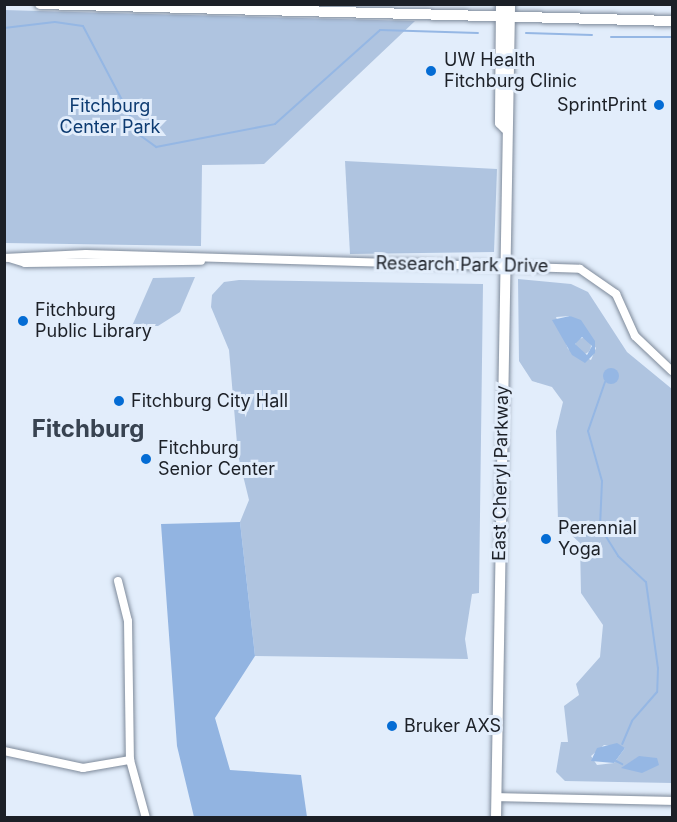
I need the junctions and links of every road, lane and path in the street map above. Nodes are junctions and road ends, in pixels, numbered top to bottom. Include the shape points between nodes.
1 (40, 4) edge
2 (501, 4) edge
3 (510, 4) edge
4 (505, 17) junction
5 (672, 21) edge
6 (7, 258) edge
7 (505, 265) junction
8 (672, 371) edge
9 (118, 581) dead end
10 (4, 751) edge
11 (130, 760) junction
12 (496, 797) junction
13 (672, 801) edge
14 (146, 818) edge
15 (495, 818) edge

1 - 4 street
2 - 4 street, East Cheryl Parkway
3 - 4 street, East Cheryl Parkway
4 - 5 street
4 - 7 street, East Cheryl Parkway via 512,122 506,129
6 - 7 street, Research Park Drive via 25,263
7 - 8 street, Research Park Drive via 580,269 602,279 616,294 635,336
7 - 12 street, East Cheryl Parkway
9 - 11 street via 128,621
10 - 11 street via 82,768
11 - 14 street
12 - 13 street
12 - 15 street, East Cheryl Parkway

